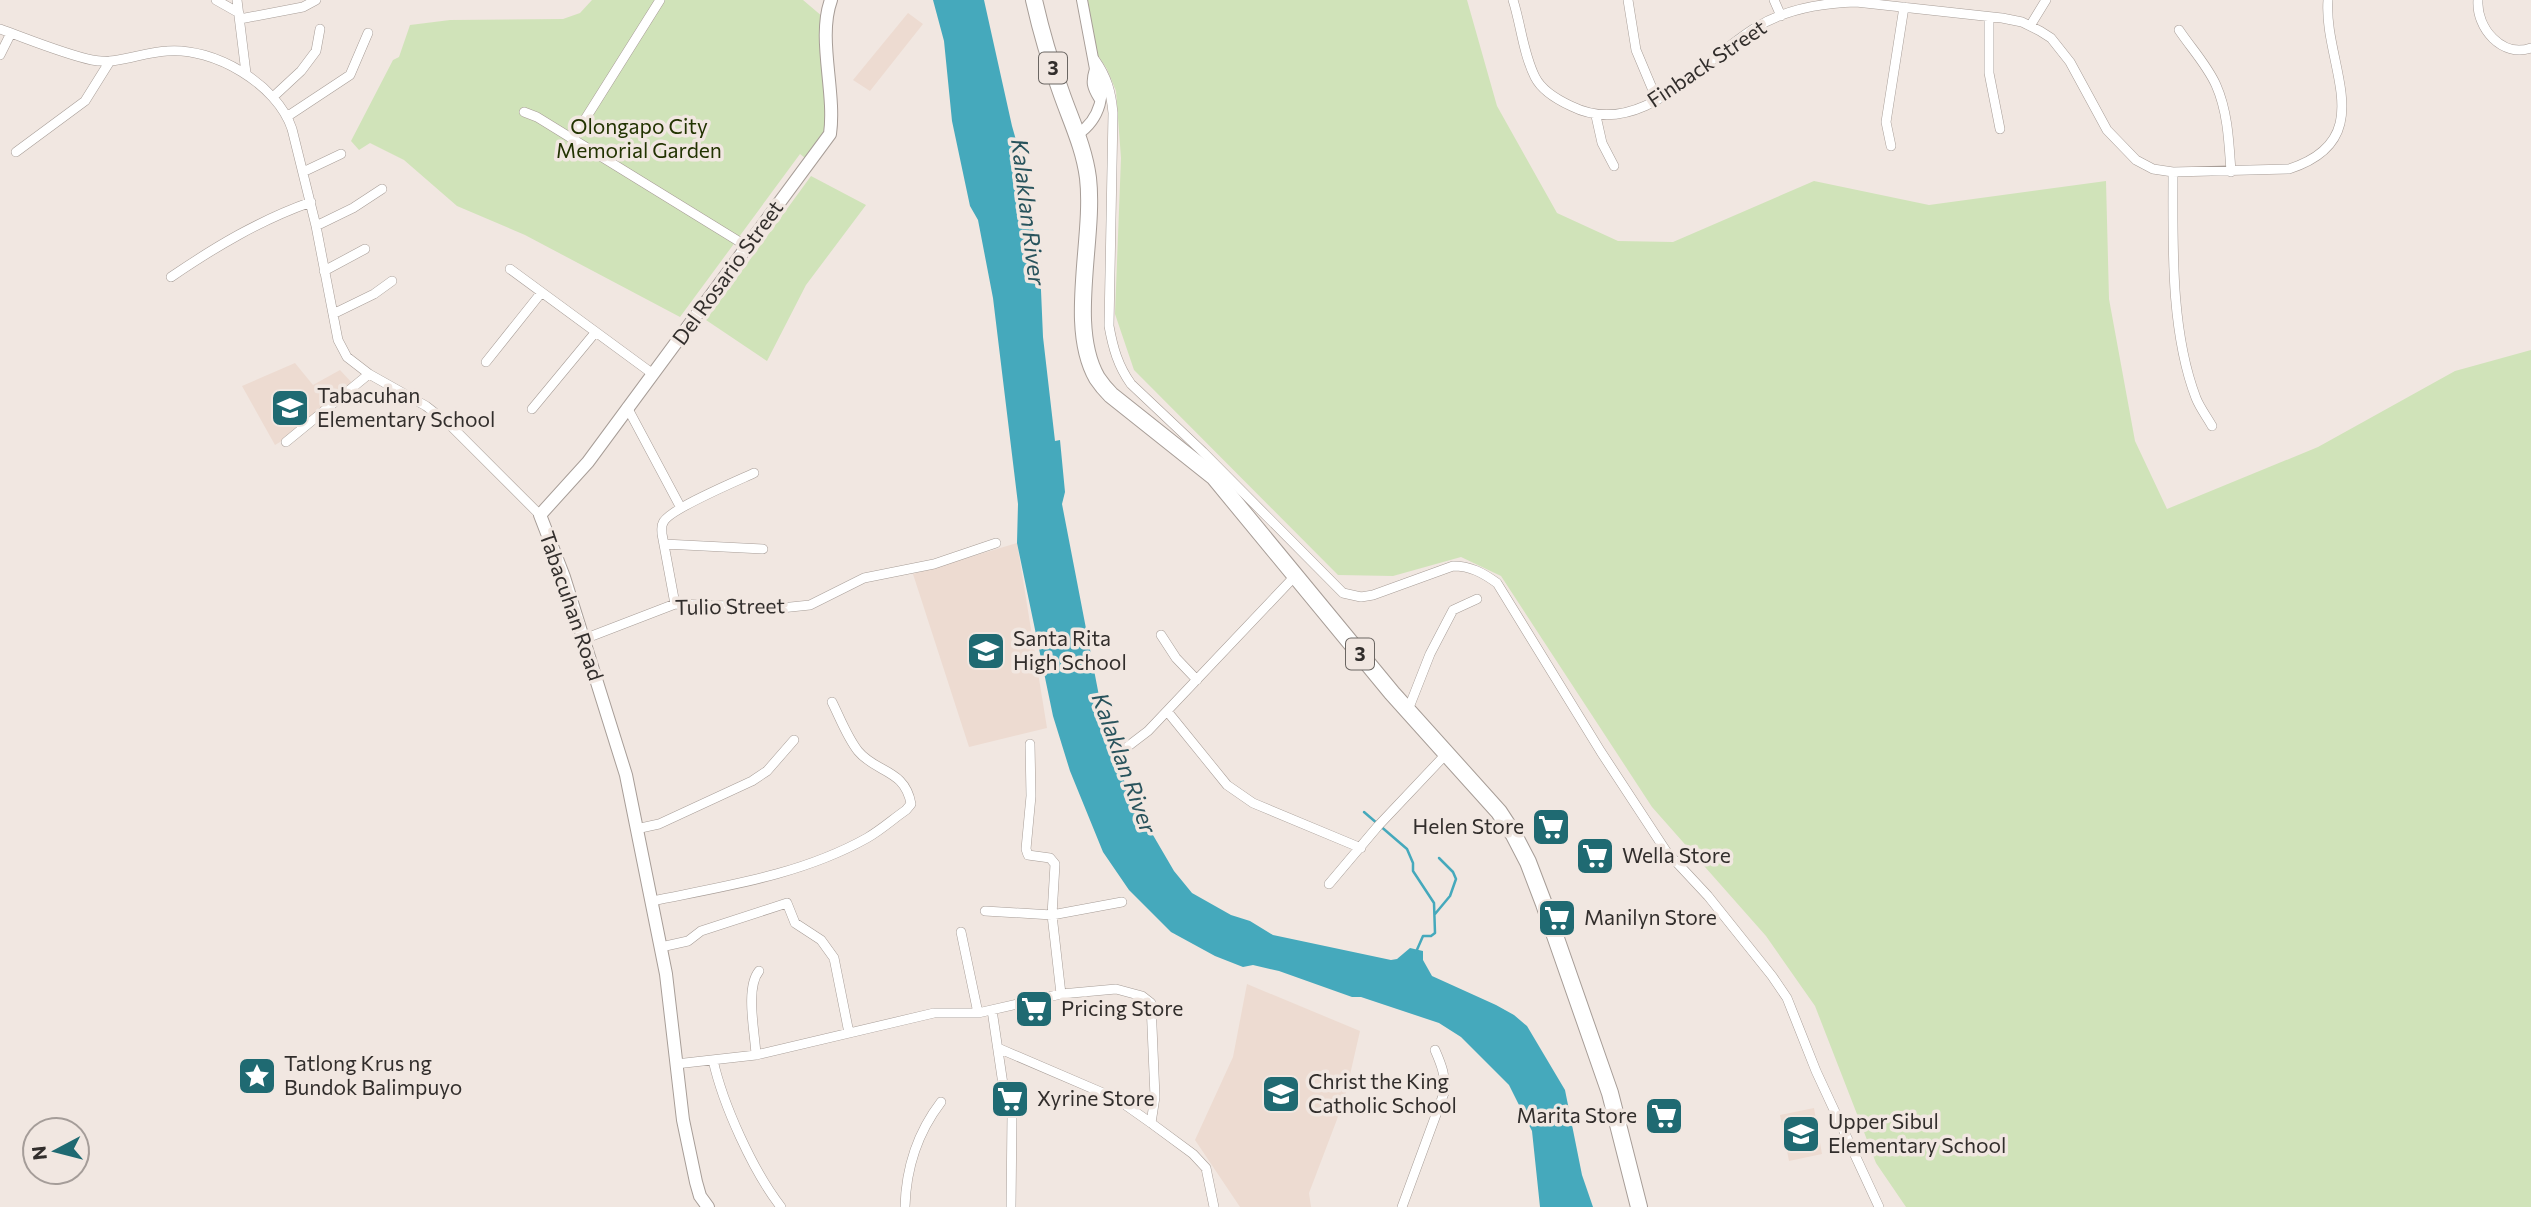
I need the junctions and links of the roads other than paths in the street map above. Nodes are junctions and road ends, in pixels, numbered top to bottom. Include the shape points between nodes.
1 (216, 0) edge
2 (237, 0) edge
3 (316, 0) edge
4 (660, 0) edge
5 (831, 0) edge
6 (1034, 0) edge
7 (1083, 0) edge
8 (1513, 0) edge
9 (1628, 0) edge
10 (1774, 0) edge
11 (2046, 0) edge
12 (2328, 0) edge
13 (2478, 0) edge
14 (1904, 7) junction
15 (239, 16) junction
16 (1781, 16) junction
17 (1989, 17) junction
18 (2030, 26) junction
19 (0, 29) edge
20 (320, 29) dead end
21 (2179, 30) dead end
22 (11, 33) junction
23 (368, 33) dead end
24 (2531, 48) edge
25 (0, 55) edge
26 (1092, 55) junction
27 (110, 61) junction
28 (246, 73) junction
29 (273, 97) junction
30 (1657, 100) junction
31 (524, 112) dead end
32 (288, 116) junction
33 (1597, 116) junction
34 (2000, 129) dead end
35 (1078, 134) junction
36 (572, 140) junction
37 (1891, 146) dead end
38 (16, 152) dead end
39 (341, 153) dead end
40 (1614, 166) dead end
41 (303, 172) junction
42 (2173, 172) junction
43 (2231, 172) junction
44 (382, 189) dead end
45 (310, 202) junction
46 (316, 226) junction
47 (748, 247) junction
48 (365, 249) dead end
49 (510, 270) dead end
50 (324, 271) junction
51 (171, 277) dead end
52 (392, 281) dead end
53 (541, 293) junction
54 (334, 314) junction
55 (594, 334) junction
56 (485, 362) dead end
57 (369, 374) junction
58 (653, 374) junction
59 (627, 407) junction
60 (532, 409) dead end
61 (2212, 426) dead end
62 (286, 442) dead end
63 (754, 473) dead end
64 (681, 508) junction
65 (540, 515) junction
66 (996, 543) dead end
67 (664, 544) junction
68 (763, 549) dead end
69 (1295, 576) junction
70 (1477, 599) dead end
71 (675, 604) junction
72 (1161, 635) dead end
73 (584, 639) junction
74 (1196, 680) junction
75 (832, 702) dead end
76 (1408, 710) junction
77 (1167, 711) junction
78 (794, 740) dead end
79 (1030, 744) dead end
80 (1127, 747) dead end
81 (1448, 753) junction
82 (636, 830) junction
83 (1361, 848) junction
84 (1329, 884) dead end
85 (652, 901) junction
86 (1122, 902) dead end
87 (985, 911) dead end
88 (1052, 915) junction
89 (961, 932) dead end
90 (661, 947) junction
91 (759, 971) dead end
92 (1061, 994) junction
93 (992, 1010) junction
94 (978, 1013) junction
95 (849, 1033) junction
96 (998, 1048) junction
97 (1435, 1051) dead end
98 (756, 1055) junction
99 (713, 1060) junction
100 (676, 1064) junction
101 (942, 1102) dead end
102 (1151, 1123) junction
103 (708, 1207) edge
104 (781, 1207) edge
105 (905, 1207) edge
106 (1011, 1207) edge
107 (1214, 1207) edge
108 (1402, 1207) edge
109 (1639, 1207) edge
110 (1879, 1207) edge

1 - 15 street
2 - 15 street
3 - 15 street via 303,7
4 - 36 street
5 - 47 main road, Del Rosario Street via 827,27 830,134
6 - 35 highway, 3 via 1049,58
7 - 26 street
8 - 33 street, Finback Street via 1536,79 1562,102
9 - 30 street via 1636,50
10 - 16 street
11 - 18 street
12 - 43 street, Finback Street via 2329,32 2342,83 2338,130 2324,150 2306,164
13 - 24 street via 2482,22 2496,41 2516,52
14 - 16 street, Finback Street via 1832,3
14 - 17 street, Finback Street
14 - 37 street via 1887,112
15 - 28 street
16 - 30 street, Finback Street via 1755,28
17 - 18 street, Finback Street
17 - 34 street via 1989,73
18 - 42 street, Finback Street via 2062,51 2119,145 2153,169
19 - 22 street, Tabacuhan Road
20 - 29 street via 316,51
21 - 43 street via 2216,86 2224,110
22 - 25 street
22 - 27 street, Tabacuhan Road via 92,60
23 - 32 street via 350,75
26 - 35 street via 1095,69 1091,80 1099,98 1096,117
26 - 110 street via 1104,73 1114,113 1109,326 1122,372 1343,593 1373,595 1453,566 1480,571 1497,583 1666,851 1708,896 1787,998
27 - 28 street, Tabacuhan Road via 189,52
27 - 38 street via 85,101
28 - 29 street, Tabacuhan Road
29 - 32 street, Tabacuhan Road
30 - 33 street, Finback Street via 1636,111
31 - 36 street
32 - 41 street, Tabacuhan Road
33 - 40 street via 1602,143
35 - 69 highway, 3 via 1090,214 1083,325 1097,379 1214,477
36 - 47 street
39 - 41 street
41 - 45 street, Tabacuhan Road
42 - 43 street, Finback Street
42 - 61 street via 2172,266 2177,310 2196,399
44 - 46 street
45 - 46 street, Tabacuhan Road
45 - 51 street via 245,231
46 - 50 street, Tabacuhan Road
47 - 58 main road, Del Rosario Street
48 - 50 street
49 - 53 street
50 - 54 street, Tabacuhan Road
52 - 54 street
53 - 55 street
53 - 56 street
54 - 57 street, Tabacuhan Road via 338,340 347,357
55 - 58 street
55 - 60 street
57 - 62 street
57 - 65 street, Tabacuhan Road via 449,424
58 - 59 main road, Del Rosario Street
59 - 64 street
59 - 65 main road, Del Rosario Street via 588,462
63 - 64 street
64 - 67 street via 663,523
65 - 73 main road, Tabacuhan Road
66 - 71 street, Tulio Street via 934,564 864,578 810,605
67 - 68 street
67 - 71 street
69 - 74 street
69 - 76 highway, 3
70 - 76 street via 1453,610
71 - 73 street, Tulio Street
72 - 74 street
73 - 82 main road, Tabacuhan Road via 626,775
74 - 77 street
75 - 85 street via 858,750 900,780 909,794 911,804 906,810 869,836 801,866 758,880
76 - 81 highway, 3
77 - 80 street
77 - 83 street via 1227,785 1253,803
78 - 82 street via 752,781
79 - 88 street via 1026,849 1028,855 1050,858 1055,864
81 - 83 street
81 - 109 highway, 3 via 1499,812 1528,862 1610,1093
82 - 85 main road, Tabacuhan Road
83 - 84 street
85 - 90 main road, Tabacuhan Road
86 - 88 street
87 - 88 street
88 - 92 street
89 - 94 street
90 - 95 street via 787,903 795,923 821,940 834,958
90 - 100 main road, Tabacuhan Road
91 - 98 street via 751,989
92 - 93 street
92 - 102 street via 1116,989 1151,1003 1155,1097
93 - 94 street
93 - 96 street
94 - 95 street via 934,1013
95 - 98 street
96 - 102 street via 1117,1099
96 - 106 street via 1012,1114
97 - 108 street via 1443,1068 1444,1093
98 - 99 street
99 - 100 street
99 - 104 street via 728,1110 767,1189
100 - 103 main road, Tabacuhan Road via 696,1182
101 - 105 street via 926,1121 917,1144
102 - 107 street via 1206,1168

